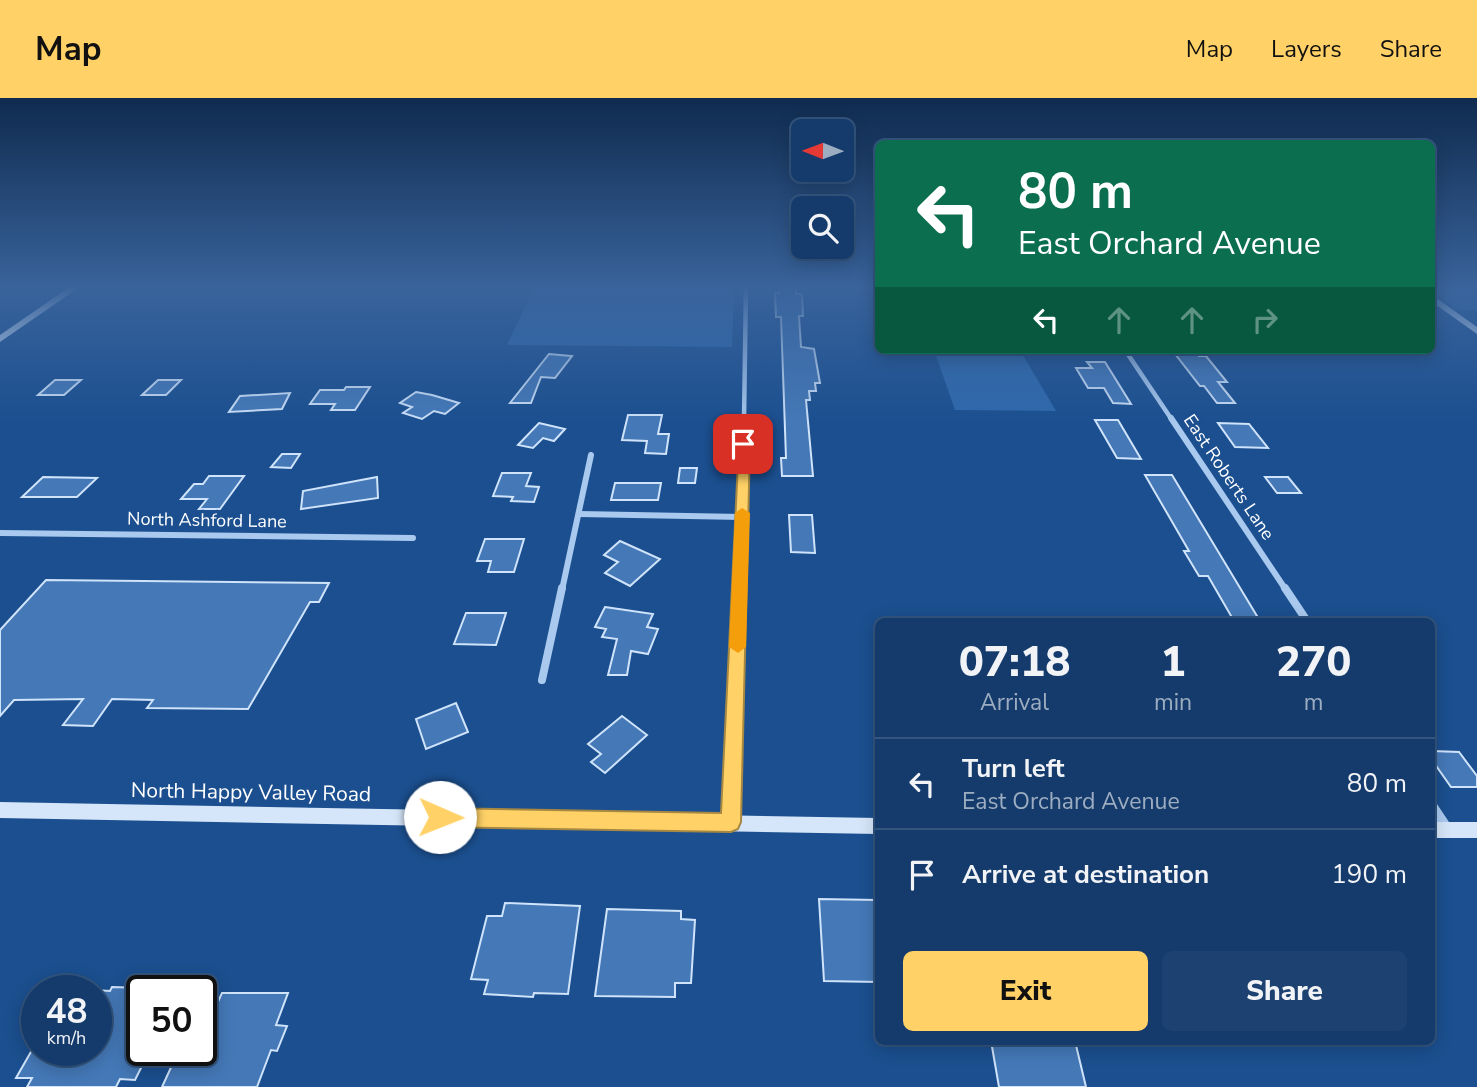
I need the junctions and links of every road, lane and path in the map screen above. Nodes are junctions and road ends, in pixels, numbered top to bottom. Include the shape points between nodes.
1 (745, 332) edge
2 (1128, 354) edge
3 (591, 455) dead end
4 (579, 514) junction
5 (742, 517) junction
6 (0, 533) edge
7 (413, 538) dead end
8 (1305, 618) edge
9 (542, 680) dead end
10 (0, 810) edge
11 (731, 822) junction
12 (875, 826) edge
13 (1440, 830) edge
14 (1477, 831) edge

1 - 5 street
2 - 8 street, East Roberts Lane
3 - 4 street
4 - 5 street
4 - 9 street
5 - 11 street
6 - 7 street, North Ashford Lane
10 - 11 main road, North Happy Valley Road
11 - 12 main road, North Happy Valley Road
13 - 14 main road

